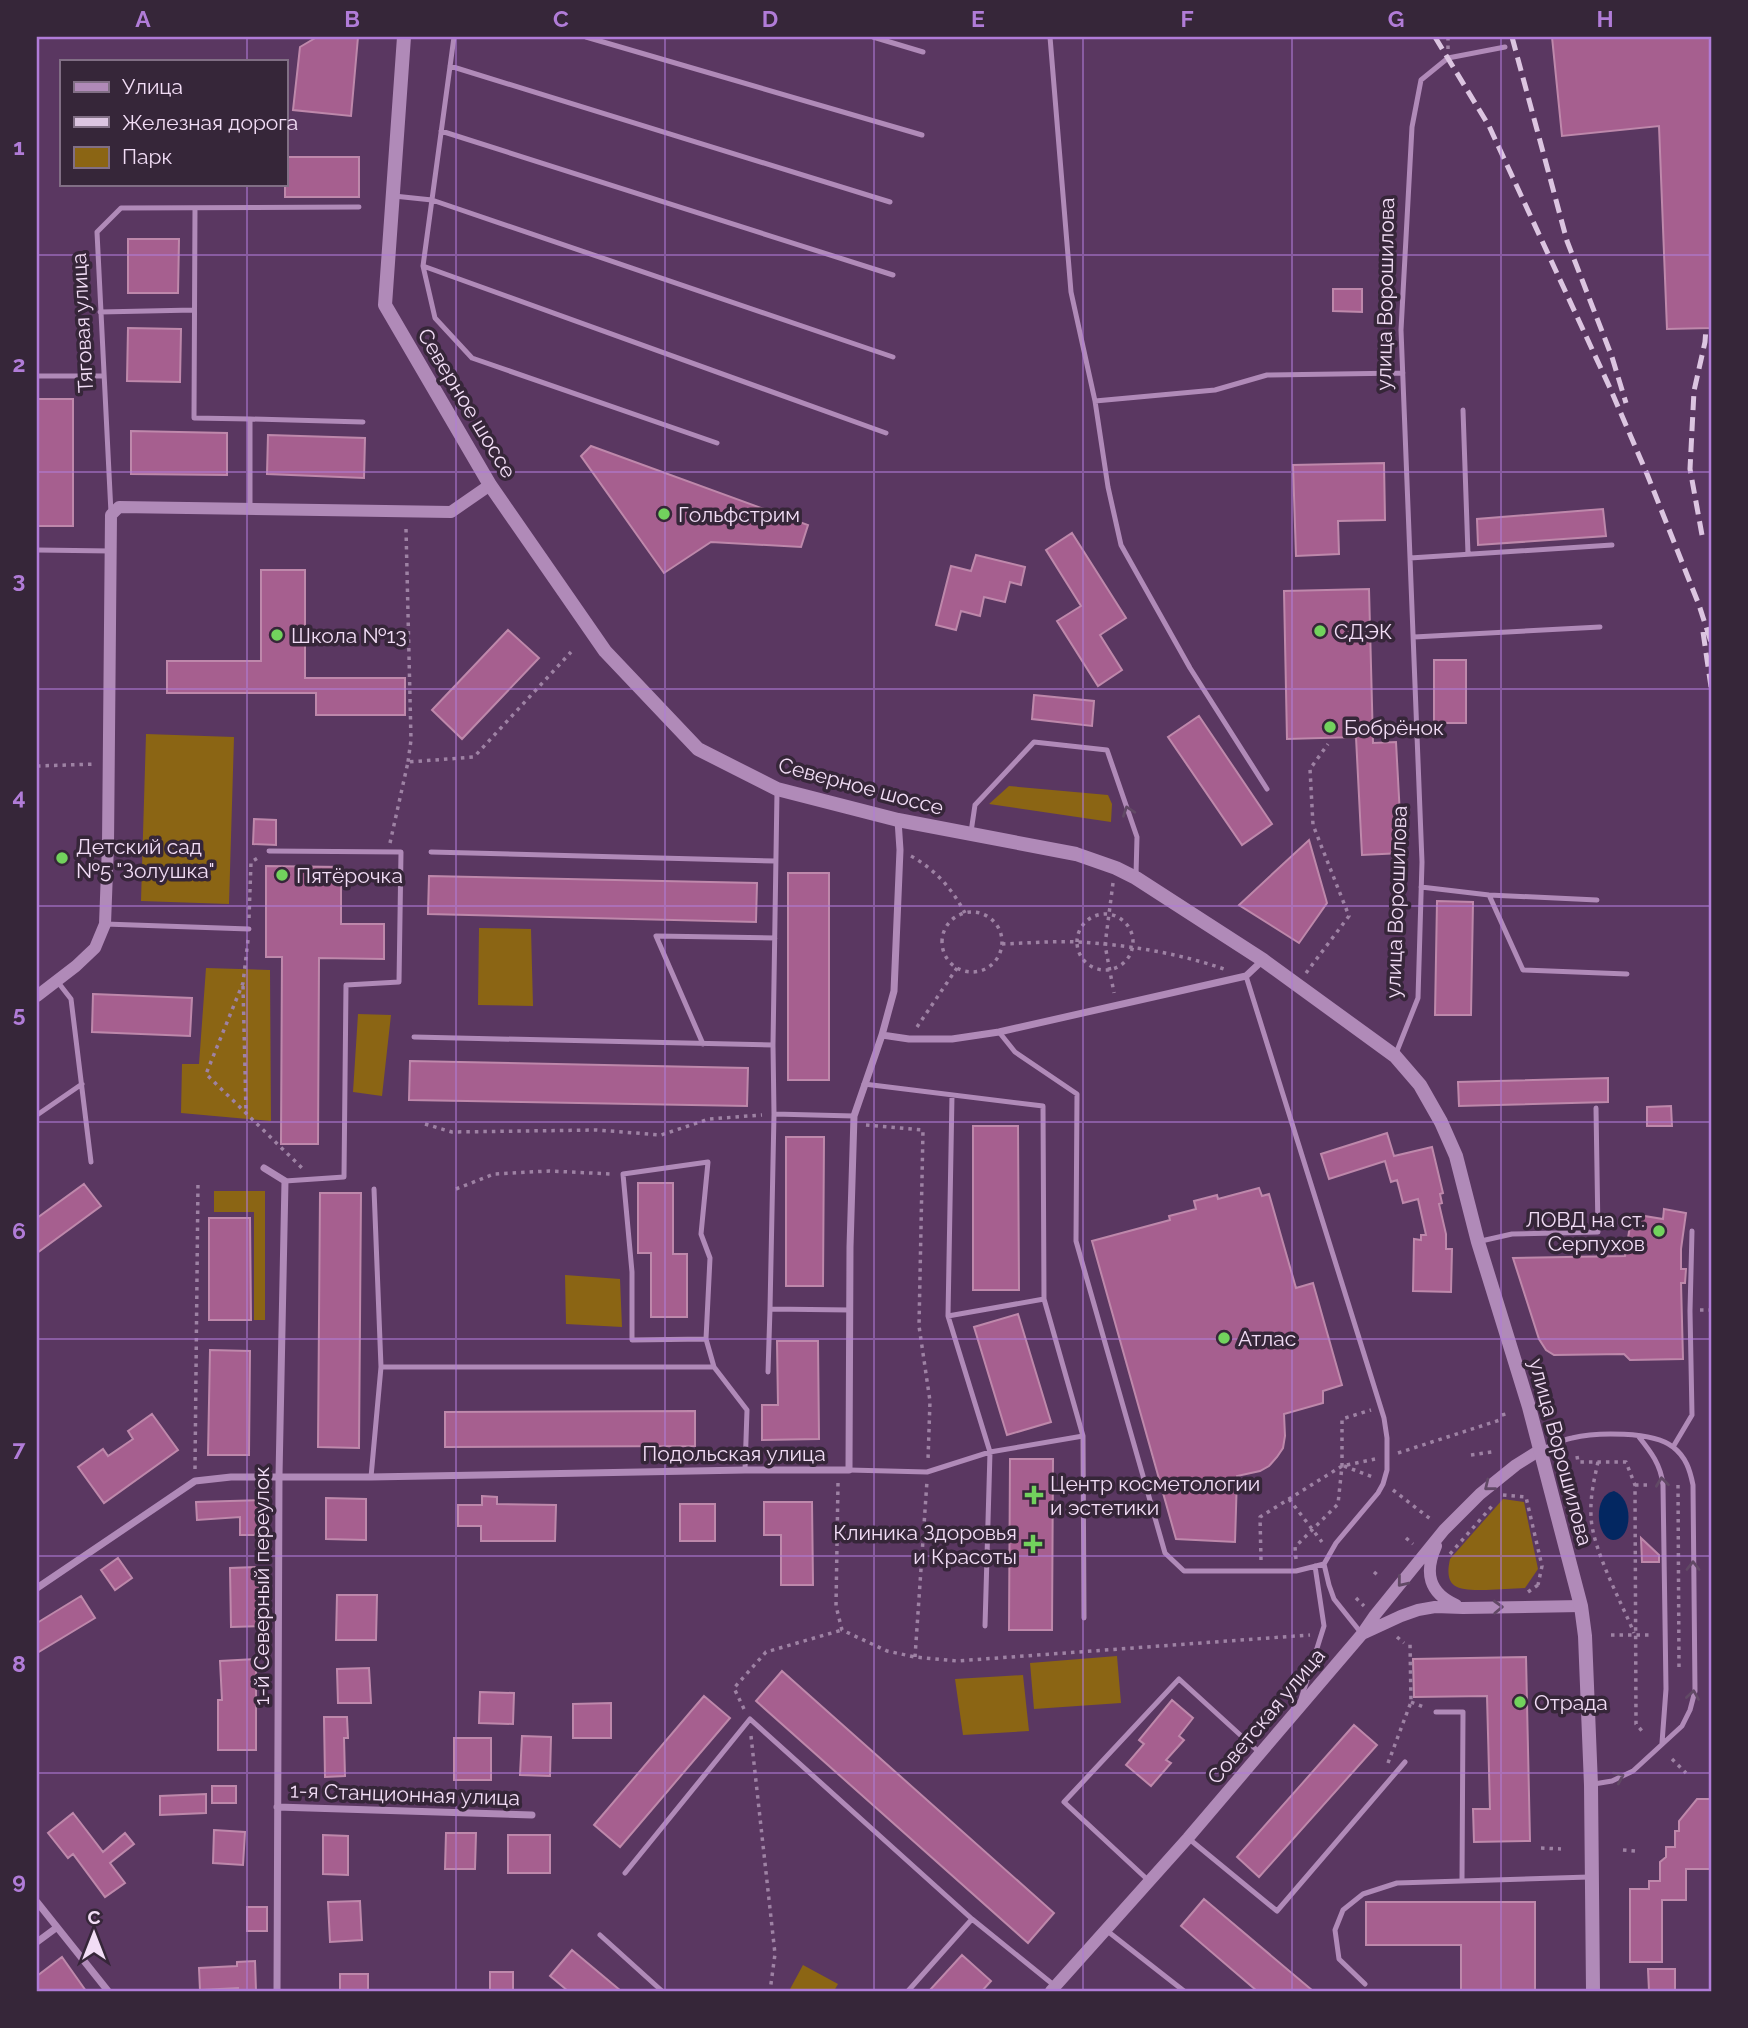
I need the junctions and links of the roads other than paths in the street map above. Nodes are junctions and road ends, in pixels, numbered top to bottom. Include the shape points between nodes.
1 (404, 37) edge
2 (454, 37) edge
3 (586, 37) edge
4 (873, 37) edge
5 (1049, 37) edge
6 (1505, 47) dead end
7 (923, 52) dead end
8 (450, 66) junction
9 (441, 131) junction
10 (922, 135) dead end
11 (393, 196) junction
12 (432, 200) junction
13 (890, 202) dead end
14 (359, 207) dead end
15 (195, 208) junction
16 (423, 266) junction
17 (893, 275) dead end
18 (194, 310) junction
19 (100, 312) junction
20 (893, 357) dead end
21 (1403, 373) junction
22 (37, 376) edge
23 (103, 376) junction
24 (1095, 401) junction
25 (1462, 410) dead end
26 (250, 419) junction
27 (363, 422) dead end
28 (886, 433) dead end
29 (717, 443) dead end
30 (490, 485) junction
31 (250, 509) junction
32 (111, 515) junction
33 (1612, 545) dead end
34 (37, 550) edge
35 (111, 551) junction
36 (1468, 554) junction
37 (1410, 558) junction
38 (1600, 627) dead end
39 (1414, 636) junction
40 (777, 789) junction
41 (1267, 789) dead end
42 (898, 820) junction
43 (970, 835) junction
44 (270, 851) road end
45 (431, 852) dead end
46 (775, 861) junction
47 (1136, 878) junction
48 (1421, 887) junction
49 (1489, 895) junction
50 (1597, 900) dead end
51 (105, 924) junction
52 (249, 929) road end
53 (775, 938) junction
54 (1263, 960) junction
55 (1627, 974) dead end
56 (1246, 976) junction
57 (57, 981) junction
58 (37, 996) edge
59 (999, 1032) junction
60 (882, 1035) junction
61 (414, 1037) dead end
62 (703, 1044) junction
63 (773, 1045) junction
64 (1395, 1056) junction
65 (82, 1084) junction
66 (864, 1084) junction
67 (952, 1095) junction
68 (1596, 1108) dead end
69 (775, 1114) junction
70 (37, 1115) edge
71 (854, 1120) junction
72 (91, 1162) dead end
73 (264, 1168) dead end
74 (285, 1181) junction
75 (374, 1189) dead end
76 (1692, 1231) dead end
77 (1478, 1242) junction
78 (1044, 1299) junction
79 (770, 1309) junction
80 (850, 1310) junction
81 (948, 1316) junction
82 (705, 1339) junction
83 (381, 1367) junction
84 (714, 1367) junction
85 (768, 1372) dead end
86 (1083, 1436) junction
87 (1639, 1437) junction
88 (1673, 1447) junction
89 (1540, 1450) junction
90 (990, 1452) junction
91 (745, 1470) junction
92 (849, 1471) junction
93 (279, 1476) junction
94 (371, 1476) junction
95 (1439, 1526) junction
96 (1324, 1564) junction
97 (1315, 1566) junction
98 (37, 1588) edge
99 (1581, 1606) junction
100 (1463, 1608) junction
101 (1084, 1618) dead end
102 (985, 1626) dead end
103 (1362, 1634) junction
104 (1298, 1708) junction
105 (1436, 1712) road end
106 (1662, 1743) junction
107 (1260, 1753) junction
108 (1405, 1762) dead end
109 (1591, 1785) junction
110 (277, 1807) junction
111 (532, 1815) dead end
112 (1188, 1838) junction
113 (625, 1873) dead end
114 (1592, 1877) junction
115 (1462, 1880) junction
116 (1149, 1881) junction
117 (37, 1902) edge
118 (972, 1919) junction
119 (56, 1928) junction
120 (1106, 1930) junction
121 (600, 1935) dead end
122 (37, 1942) edge
123 (1365, 1984) dead end
124 (1053, 1989) edge
125 (108, 1991) edge
126 (277, 1991) edge
127 (662, 1991) edge
128 (908, 1991) edge
129 (1184, 1991) edge
130 (1593, 1991) edge

1 - 11 main road, Северное шоссе
2 - 8 lane
3 - 10 lane
4 - 7 lane
5 - 24 lane via 1071,292
6 - 21 lane, улица Ворошилова via 1448,58 1421,80 1412,127 1401,330
8 - 9 lane
8 - 13 lane
9 - 12 lane
9 - 17 lane
11 - 12 lane
11 - 30 main road, Северное шоссе via 385,305
12 - 16 lane
12 - 20 lane
14 - 15 lane, Тяговая улица
15 - 18 lane
15 - 19 lane, Тяговая улица via 121,208 97,232
16 - 28 lane
16 - 29 lane via 435,317 472,358
18 - 19 lane
18 - 26 lane via 194,418
19 - 23 lane, Тяговая улица
21 - 24 lane via 1267,375 1215,390
21 - 37 lane, улица Ворошилова
22 - 23 lane
23 - 32 lane, Тяговая улица
24 - 41 lane via 1121,545 1190,668
25 - 36 lane
26 - 27 lane
26 - 31 lane
30 - 31 street via 451,512
30 - 40 main road, Северное шоссе via 605,651 688,739 698,749
31 - 32 street via 119,507
32 - 35 street, Тяговая улица
33 - 36 lane
34 - 35 lane
35 - 51 street, Тяговая улица
36 - 37 lane
37 - 39 lane, улица Ворошилова
38 - 39 lane
39 - 48 lane, улица Ворошилова
40 - 42 main road, Северное шоссе
40 - 46 lane
42 - 43 main road, Северное шоссе
42 - 60 street, Подольская улица via 894,990
43 - 47 main road, Северное шоссе via 1076,854
47 -> 43 lane via 1137,837 1107,750 1034,742 975,805
44 - 74 lane via 401,852 399,982 346,985 344,1177
45 - 46 lane
46 - 53 lane
47 - 54 main road, Северное шоссе
48 - 49 lane
48 - 64 lane, улица Ворошилова via 1418,998
49 - 50 lane
49 - 55 lane via 1523,970
51 - 52 lane
51 - 57 street via 94,948
53 - 62 lane via 656,936
53 - 63 lane
54 - 56 street
54 - 64 main road, Северное шоссе
56 - 59 street
56 - 96 lane via 1387,1438 1383,1483
57 - 58 street
57 - 65 lane via 71,999
59 - 60 street via 952,1039
59 - 97 lane via 1015,1052 1077,1094 1076,1241 1165,1553 1184,1571 1296,1571
60 - 66 street, Подольская улица
61 - 62 lane
62 - 63 lane
63 - 69 lane
64 - 77 main road, улица Ворошилова via 1420,1085 1441,1122 1456,1156
65 - 70 lane
65 - 72 lane
66 - 67 lane
66 - 71 street, Подольская улица
67 - 78 lane via 1043,1105
67 - 81 lane
68 - 77 lane via 1598,1232 1511,1234
69 - 71 lane
69 - 79 lane
71 - 80 street, Подольская улица
73 - 74 street
74 - 93 street, 1-й Северный переулок
75 - 83 lane
76 - 88 lane via 1692,1415
77 - 89 main road, улица Ворошилова
78 - 81 lane
78 - 86 lane
79 - 80 lane
79 - 85 lane
80 - 92 street, Подольская улица
81 - 90 lane
82 - 82 lane via 632,1340 632,1272 623,1174 708,1162 701,1234 710,1258
82 - 84 lane
83 - 84 lane
83 - 94 lane
84 - 91 lane via 747,1410
86 - 90 lane
86 - 101 lane
87 - 88 lane
87 - 89 lane via 1572,1438
106 -> 87 lane via 1666,1689 1663,1485 1655,1458
106 -> 88 lane via 1682,1726 1695,1691 1693,1485 1691,1471
89 -> 95 street
89 - 99 main road, улица Ворошилова
90 - 92 lane via 927,1472
90 - 102 lane
91 - 92 street, Подольская улица
91 - 94 street, Подольская улица
93 - 94 street, Подольская улица
93 - 98 street, Подольская улица via 195,1481
93 - 110 street, 1-й Северный переулок
95 - 100 street via 1429,1573 1443,1599
95 -> 103 street
96 - 97 lane
96 - 103 lane via 1334,1598
97 - 104 lane via 1324,1626
100 -> 99 street, Советская улица
99 - 109 main road, улица Ворошилова
100 - 103 street, Советская улица via 1418,1610
103 - 104 street, Советская улица
104 - 107 street, Советская улица
105 - 115 lane via 1463,1712
109 -> 106 lane via 1633,1771
107 - 112 street, Советская улица
107 - 116 lane via 1179,1678 1064,1802
108 - 112 lane via 1277,1910
109 - 114 main road, улица Ворошилова
110 - 111 street, 1-я Станционная улица
110 - 126 street, 1-й Северный переулок
112 - 116 street, Советская улица
113 - 118 lane via 750,1719
114 - 115 lane
114 - 130 main road, улица Ворошилова
115 - 123 lane via 1397,1883 1363,1894 1343,1910 1335,1930 1339,1959
116 - 120 street, Советская улица
117 - 119 street
118 - 124 lane
118 - 128 lane
119 - 122 street
119 - 125 street
120 - 124 street, Советская улица
120 - 129 lane
121 - 127 lane

